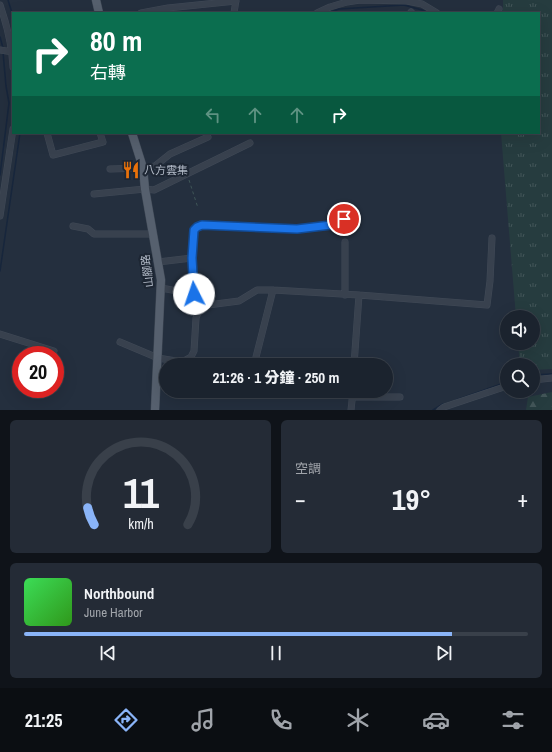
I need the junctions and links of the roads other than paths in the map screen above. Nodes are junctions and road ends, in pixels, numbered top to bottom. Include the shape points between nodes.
1 (96, 0) edge
2 (236, 0) edge
3 (0, 5) edge
4 (99, 12) edge
5 (146, 12) edge
6 (234, 12) edge
7 (319, 12) edge
8 (436, 12) edge
9 (12, 48) edge
10 (0, 50) edge
11 (12, 52) edge
12 (12, 134) edge
13 (47, 134) edge
14 (100, 134) edge
15 (134, 134) edge
16 (208, 137) dead end
17 (250, 143) dead end
18 (143, 168) junction
19 (110, 169) dead end
20 (145, 189) junction
21 (94, 194) dead end
22 (0, 216) edge
23 (344, 219) dead end
24 (73, 226) dead end
25 (153, 234) junction
26 (492, 238) dead end
27 (345, 242) dead end
28 (192, 258) junction
29 (158, 262) junction
30 (161, 288) junction
31 (273, 290) junction
32 (345, 295) junction
33 (359, 295) junction
34 (0, 334) edge
35 (120, 342) dead end
36 (38, 346) edge
37 (158, 358) junction
38 (256, 358) edge
39 (354, 358) edge
40 (552, 378) edge
41 (540, 379) edge
42 (500, 388) edge
43 (393, 397) edge
44 (400, 397) dead end
45 (353, 398) edge
46 (155, 410) edge
47 (352, 410) edge
48 (440, 410) edge

1 - 4 main road
2 - 5 street
2 - 6 street
3 - 9 street
7 - 8 street via 360,0 422,4
10 - 11 street
12 - 22 street
13 - 14 street via 53,155 103,142
15 - 18 main road, 山腳路
16 - 18 street via 170,154 155,166
17 - 20 street via 154,190
18 - 19 street
18 - 20 main road, 山腳路
20 - 21 street
20 - 25 main road, 山腳路
23 - 28 street via 331,225 297,229 202,225 194,230
24 - 25 street via 88,229 94,234
25 - 29 main road, 山腳路
26 - 33 street via 487,305
27 - 32 street
28 - 29 street
28 - 30 street via 194,294
29 - 30 main road, 山腳路
30 - 37 main road, 山腳路
31 - 32 street
31 - 37 street via 257,290 239,301 208,305 196,318 194,351 191,357 182,362
31 - 38 street
32 - 33 street
33 - 39 street
34 - 36 street
35 - 37 street
37 - 46 main road, 山腳路
40 - 41 street
42 - 48 street
43 - 44 street
45 - 47 street

